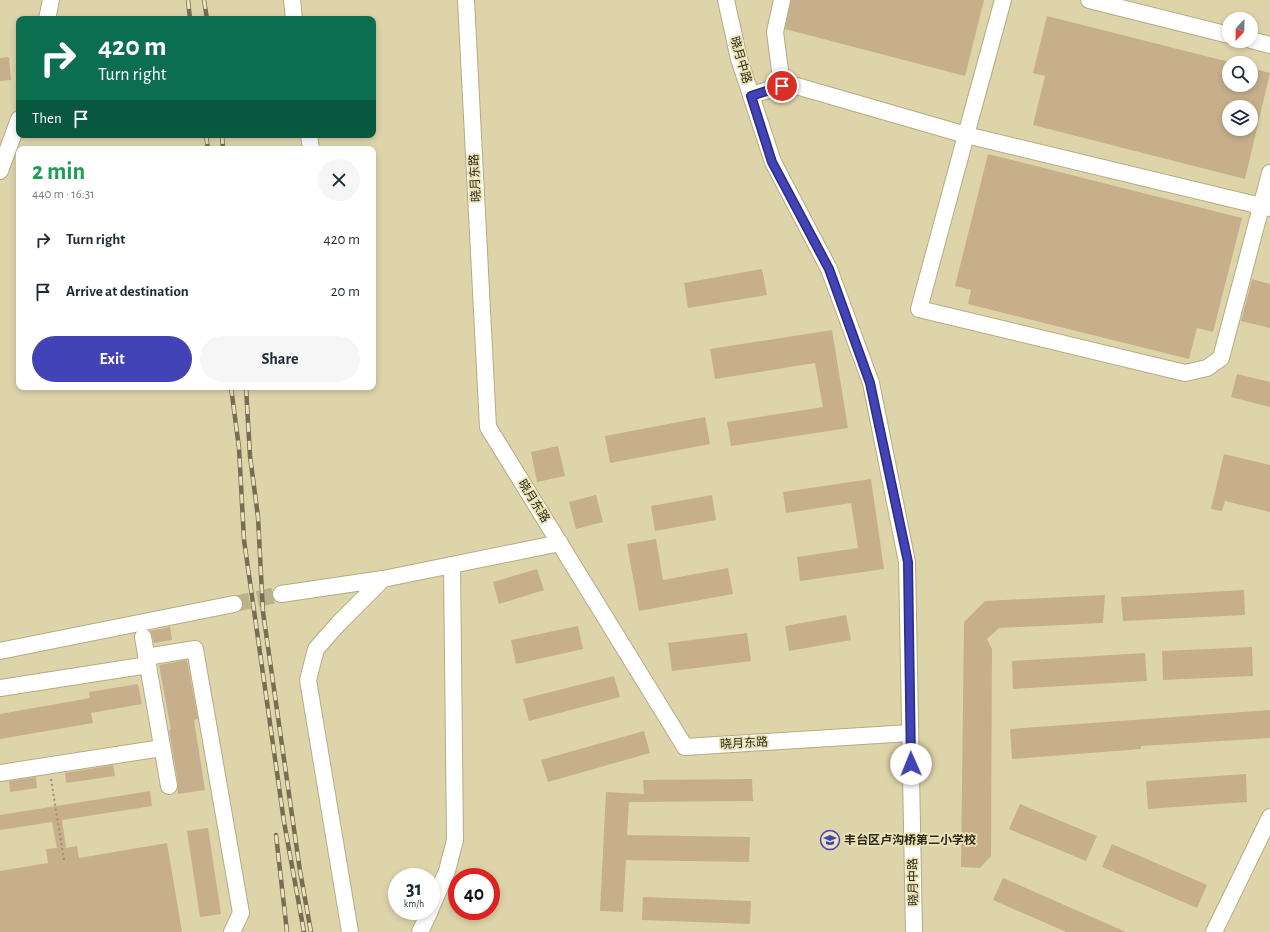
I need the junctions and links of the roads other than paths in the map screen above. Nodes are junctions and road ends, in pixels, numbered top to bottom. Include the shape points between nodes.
1 (51, 0) edge
2 (292, 0) edge
3 (466, 0) edge
4 (726, 0) edge
5 (782, 0) edge
6 (1003, 0) edge
7 (1089, 0) edge
8 (47, 16) edge
9 (294, 16) edge
10 (1222, 33) edge
11 (1258, 42) edge
12 (1270, 45) edge
13 (782, 86) junction
14 (751, 96) junction
15 (16, 127) edge
16 (966, 135) junction
17 (0, 171) edge
18 (1270, 173) edge
19 (1266, 207) edge
20 (560, 543) junction
21 (452, 565) junction
22 (384, 579) junction
23 (281, 594) tunnel mouth
24 (234, 604) tunnel mouth
25 (143, 637) dead end
26 (0, 651) edge
27 (147, 661) junction
28 (0, 688) edge
29 (910, 733) junction
30 (162, 748) junction
31 (0, 773) edge
32 (169, 786) dead end
33 (1270, 817) edge
34 (440, 887) edge
35 (426, 920) edge
36 (232, 932) edge
37 (350, 932) edge
38 (420, 932) edge
39 (914, 932) edge
40 (1214, 932) edge

1 - 8 street
2 - 9 street
3 - 20 street, 晓月东路 via 488,426
4 - 14 street, 晓月中路 via 739,59
5 - 13 street via 775,32
6 - 16 street
7 - 10 street
11 - 12 street
13 - 14 street
13 - 16 street via 793,85
14 - 29 street, 晓月中路 via 772,162 829,269 870,383 908,562
15 - 17 street
16 - 19 street
16 - 19 street via 919,309 1185,373 1207,368 1221,358
18 - 19 street
20 - 21 street
20 - 29 street, 晓月东路 via 685,747
21 - 22 street
21 - 34 street via 455,840
22 - 23 street
22 - 37 street via 316,649 308,680
24 - 26 street
25 - 27 street
27 - 28 street
27 - 30 street
27 - 36 street via 195,649 241,913
29 - 39 street, 晓月中路
30 - 31 street
30 - 32 street
33 - 40 street
35 - 38 street

